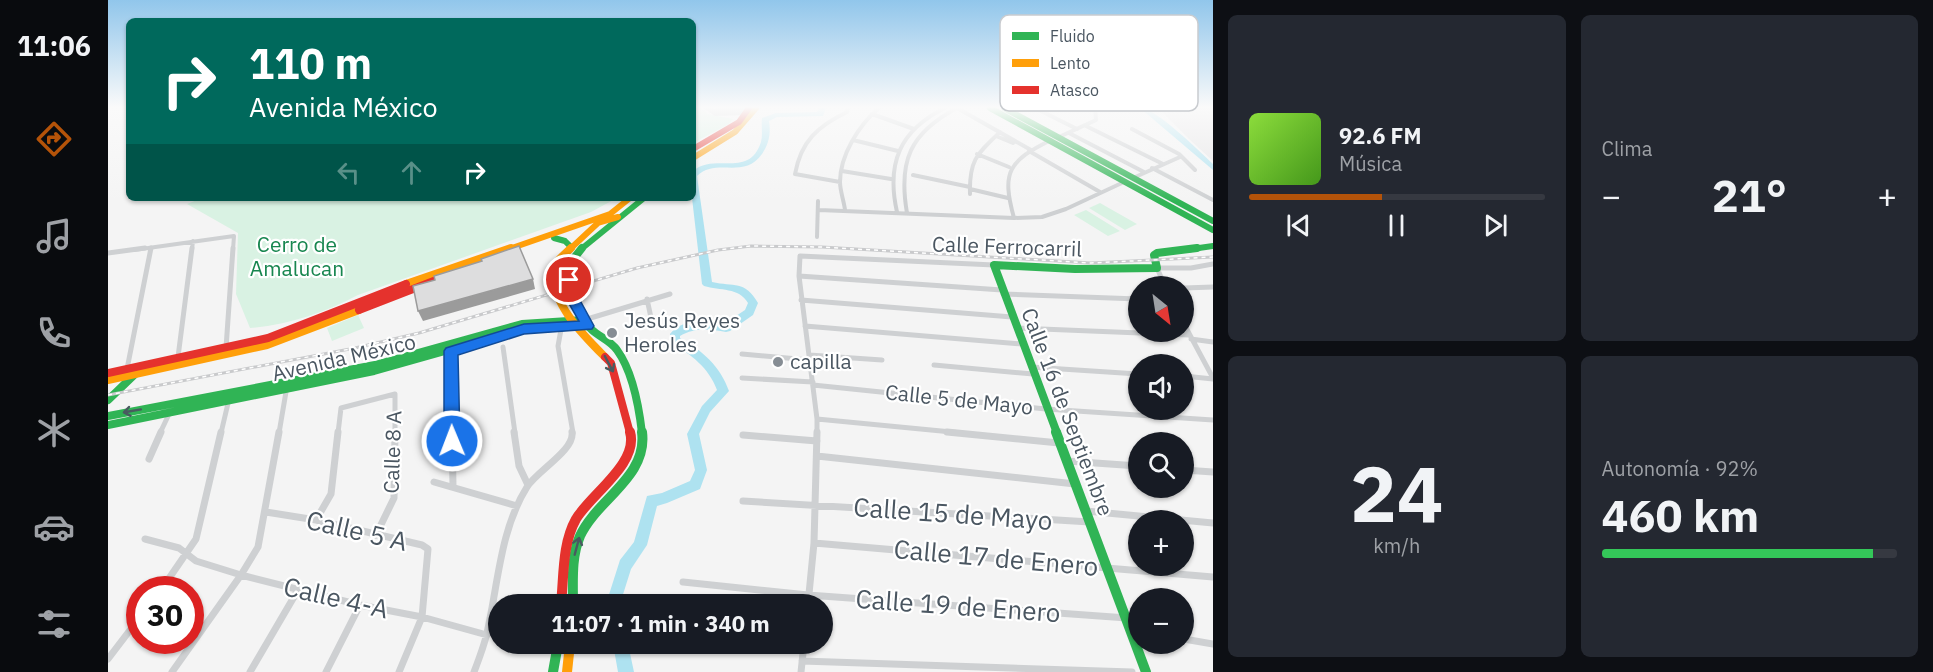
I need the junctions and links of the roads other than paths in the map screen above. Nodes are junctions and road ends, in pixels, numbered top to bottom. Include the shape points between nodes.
1 (711, 139) edge
2 (726, 139) edge
3 (808, 139) edge
4 (906, 139) edge
5 (916, 139) edge
6 (992, 139) edge
7 (1005, 139) edge
8 (1013, 139) edge
9 (1054, 139) edge
10 (1055, 139) joint
11 (1081, 139) edge
12 (1113, 139) edge
13 (1151, 139) edge
14 (853, 140) joint
15 (696, 147) edge
16 (1029, 149) junction
17 (898, 151) junction
18 (977, 154) junction
19 (696, 156) edge
20 (1180, 157) junction
21 (1163, 164) junction
22 (1009, 167) junction
23 (1152, 168) junction
24 (1195, 170) dead end
25 (842, 171) junction
26 (1144, 172) junction
27 (913, 175) dead end
28 (1133, 178) junction
29 (891, 179) junction
30 (840, 182) junction
31 (1124, 182) junction
32 (970, 190) junction
33 (1100, 192) junction
34 (1008, 198) junction
35 (1213, 200) edge
36 (626, 201) edge
37 (640, 201) edge
38 (818, 201) dead end
39 (627, 210) junction
40 (819, 210) junction
41 (845, 210) junction
42 (897, 212) junction
43 (907, 213) junction
44 (610, 214) junction
45 (618, 218) junction
46 (1014, 218) junction
47 (1213, 221) edge
48 (598, 223) junction
49 (1213, 230) edge
50 (817, 237) dead end
51 (554, 238) junction
52 (193, 241) junction
53 (1213, 246) edge
54 (571, 247) junction
55 (151, 248) junction
56 (108, 254) edge
57 (800, 256) joint
58 (1213, 264) edge
59 (994, 265) junction
60 (1157, 268) junction
61 (799, 276) junction
62 (1161, 276) edge
63 (1211, 287) edge
64 (1194, 288) edge
65 (1002, 292) junction
66 (670, 294) dead end
67 (1213, 294) edge
68 (1128, 298) edge
69 (646, 299) junction
70 (801, 300) junction
71 (1012, 317) junction
72 (586, 323) junction
73 (567, 324) junction
74 (805, 326) junction
75 (653, 327) dead end
76 (1016, 328) junction
77 (1128, 334) edge
78 (1194, 338) edge
79 (1193, 342) edge
80 (1213, 342) edge
81 (1022, 344) junction
82 (503, 347) dead end
83 (226, 348) junction
84 (450, 348) junction
85 (742, 354) dead end
86 (178, 357) junction
87 (809, 357) junction
88 (882, 360) dead end
89 (934, 365) dead end
90 (143, 366) junction
91 (127, 369) junction
92 (1032, 371) junction
93 (108, 373) edge
94 (135, 374) junction
95 (1128, 374) edge
96 (1194, 377) edge
97 (118, 378) junction
98 (742, 378) dead end
99 (1213, 379) edge
100 (108, 380) edge
101 (813, 383) junction
102 (287, 386) junction
103 (108, 388) edge
104 (230, 397) junction
105 (108, 400) edge
106 (1046, 409) junction
107 (170, 412) junction
108 (108, 416) edge
109 (817, 419) junction
110 (1213, 420) edge
111 (108, 425) edge
112 (743, 435) dead end
113 (817, 441) junction
114 (1059, 443) junction
115 (817, 456) junction
116 (149, 459) dead end
117 (1065, 461) junction
118 (1128, 465) edge
119 (1194, 471) edge
120 (1213, 472) edge
121 (434, 482) dead end
122 (1075, 484) junction
123 (528, 485) junction
124 (453, 486) junction
125 (743, 501) dead end
126 (517, 506) junction
127 (815, 506) junction
128 (1086, 511) junction
129 (266, 512) junction
130 (316, 520) junction
131 (1090, 522) junction
132 (1213, 523) edge
133 (376, 535) junction
134 (145, 539) dead end
135 (814, 543) junction
136 (187, 555) junction
137 (1108, 567) junction
138 (241, 575) junction
139 (171, 576) edge
140 (1213, 578) edge
141 (683, 582) dead end
142 (298, 590) junction
143 (562, 594) edge
144 (573, 594) edge
145 (798, 594) edge
146 (808, 594) edge
147 (833, 597) edge
148 (360, 605) junction
149 (422, 617) junction
150 (1127, 618) joint
151 (126, 632) edge
152 (487, 635) junction
153 (1194, 641) edge
154 (1213, 644) edge
155 (112, 647) edge
156 (556, 654) edge
157 (569, 654) edge
158 (803, 654) edge
159 (1141, 654) edge
160 (108, 659) edge
161 (802, 661) junction
162 (172, 672) edge
163 (250, 672) edge
164 (326, 672) edge
165 (399, 672) edge
166 (474, 672) edge
167 (553, 672) edge
168 (567, 672) edge
169 (801, 672) edge
170 (1131, 672) edge
171 (1146, 672) edge

1 - 15 street
2 - 19 street
3 - 30 street via 798,153 795,174
4 - 17 street
5 - 43 street via 908,154 902,180
6 - 18 street
7 - 16 street
8 - 16 street
9 - 16 street
10 - 28 street
10 - 31 street
11 - 26 street
12 - 21 street
13 - 20 street
14 - 17 street
14 - 25 street
16 - 22 street
16 - 33 street
17 - 29 street
18 - 22 street
18 - 32 street via 969,166
20 - 21 street
20 - 24 street
21 - 23 street
22 - 34 street
23 - 26 street
23 - 35 street
25 - 29 street
25 - 30 street
26 - 28 street
27 - 32 street
28 - 31 street via 1135,183
28 - 47 street
29 - 42 street
30 - 41 street
31 - 33 street
31 - 49 street
32 - 34 street
33 - 46 street via 1042,217
34 - 46 street
36 - 44 street
37 - 39 street
38 - 40 street
39 - 44 street
39 - 45 street
40 - 41 street
40 - 50 street
41 - 42 street
42 - 43 street
43 - 46 street
44 - 48 street
44 - 83 street via 412,282 274,336
45 - 48 street
45 - 72 street via 576,253 567,267 570,288
48 - 51 street
48 - 54 street
51 - 54 street
51 - 94 street via 277,342
52 - 55 street
52 - 83 street via 236,237
52 - 86 street
53 - 60 street via 1157,253
54 - 73 street via 554,270
55 - 56 street
55 - 91 street
57 - 59 street, Calle Ferrocarril
57 - 61 street
58 - 60 street, Calle Ferrocarril
59 - 60 street, Calle Ferrocarril
59 - 65 street, Calle 16 de Septiembre
60 - 62 street
61 - 65 street
61 - 70 street
63 - 64 street
63 - 67 street
65 - 68 street
65 - 71 street, Calle 16 de Septiembre
66 - 69 street
69 - 72 street
69 - 75 street
70 - 71 street
70 - 74 street
71 - 76 street, Calle 16 de Septiembre
72 - 73 street, Avenida México
144 -> 72 street via 575,551 583,528 633,467 644,445 622,360 612,345
73 - 84 street, Avenida México via 524,329
73 - 123 street via 558,346 573,436 571,443
73 -> 143 street via 611,363 632,438 629,454 576,517 567,538
74 - 81 street
74 - 87 street
76 - 77 street
76 - 81 street, Calle 16 de Septiembre
78 - 80 street
79 - 99 street
81 - 92 street, Calle 16 de Septiembre
82 - 123 street via 519,466
83 - 86 street
84 - 102 street, Avenida México
84 - 124 street
85 - 87 street
86 - 90 street
87 - 88 street
87 - 101 street
89 - 92 street
90 - 91 street
90 - 94 street
91 - 93 street
91 - 97 street
92 - 95 street
92 - 106 street, Calle 16 de Septiembre
94 - 97 street
94 - 105 street
96 - 99 street
97 - 100 street
97 - 103 street
98 - 101 street, Calle 5 de Mayo
101 - 106 street, Calle 5 de Mayo
101 - 109 street
102 - 104 street, Avenida México
102 - 129 street
104 - 107 street, Avenida México
104 -> 108 street, Avenida México
104 - 136 street via 200,527
106 - 110 street, Calle 5 de Mayo
106 - 114 street, Calle 16 de Septiembre
107 - 111 street, Avenida México
107 - 116 street
109 - 113 street
109 - 114 street
112 - 113 street
113 - 115 street
114 - 117 street, Calle 16 de Septiembre
115 - 122 street
115 - 127 street
117 - 118 street
117 - 122 street, Calle 16 de Septiembre
119 - 120 street
121 - 124 street
122 - 128 street, Calle 16 de Septiembre
123 - 126 street
124 - 126 street
125 - 127 street, Calle 15 de Mayo
126 - 152 street via 500,560
127 - 131 street, Calle 15 de Mayo
127 - 135 street
128 - 131 street, Calle 16 de Septiembre
128 - 132 street
129 - 130 street, Calle 5 A
129 - 138 street via 258,547
130 - 133 street, Calle 5 A
130 - 133 street, Calle 8 A via 331,494 340,408 395,394 394,498
131 - 137 street, Calle 16 de Septiembre
133 - 149 street, Calle 5 A via 428,549
134 - 136 street, Calle 4-A via 179,548
135 - 137 street, Calle 17 de Enero
135 - 146 street
136 - 138 street, Calle 4-A
136 - 139 street
137 - 140 street, Calle 17 de Enero
137 - 150 street, Calle 16 de Septiembre
138 - 142 street, Calle 4-A
138 - 162 street
141 - 145 street, Calle 19 de Enero
142 - 148 street, Calle 4-A
142 - 163 street
147 - 150 street, Calle 19 de Enero
148 - 149 street, Calle 4-A
148 - 164 street
149 - 152 street, Calle 4-A
149 - 165 street, Calle 5 A
151 - 155 street
152 - 166 street
153 - 154 street
155 - 160 street
156 - 167 street
157 - 168 street
158 - 161 street
159 - 171 street, Calle 16 de Septiembre
161 - 169 street
161 - 170 street

